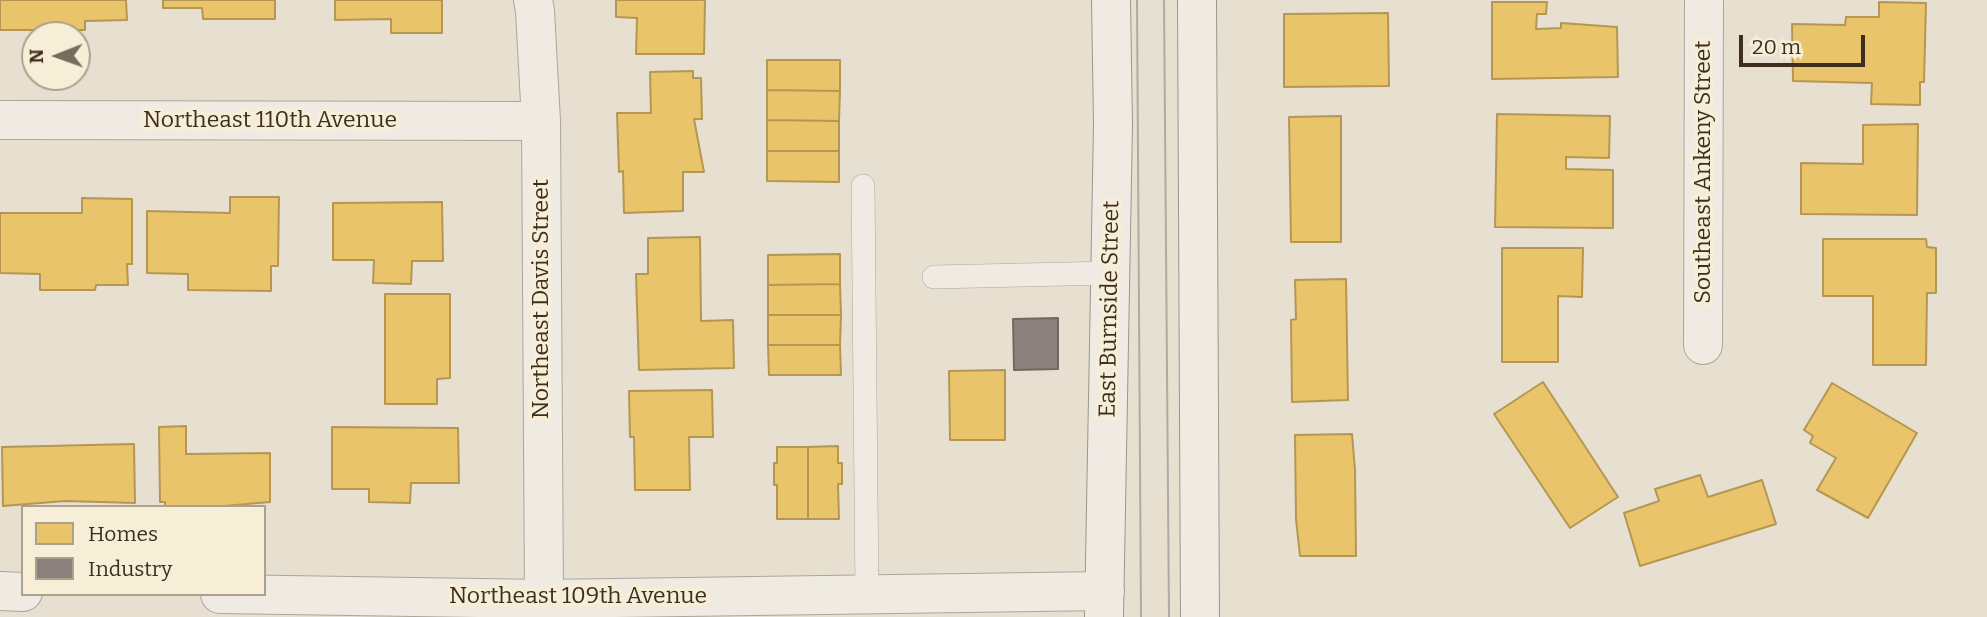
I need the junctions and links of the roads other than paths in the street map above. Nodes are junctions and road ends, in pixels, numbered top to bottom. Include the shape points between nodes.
1 (533, 0) edge
2 (1111, 0) edge
3 (1197, 0) edge
4 (1704, 0) edge
5 (0, 120) edge
6 (541, 121) junction
7 (863, 186) dead end
8 (1110, 273) junction
9 (934, 277) dead end
10 (1703, 345) dead end
11 (0, 591) edge
12 (21, 592) edge
13 (867, 594) junction
14 (244, 596) edge
15 (544, 599) junction
16 (1105, 604) edge
17 (378, 607) edge
18 (500, 608) edge
19 (1200, 617) edge

1 - 6 street, Northeast Davis Street
2 - 8 street, East Burnside Street
3 - 19 street
4 - 10 street, Southeast Ankeny Street
5 - 6 street, Northeast 110th Avenue
6 - 15 street, Northeast Davis Street
7 - 13 lane
8 - 9 lane
8 - 16 street, East Burnside Street
11 - 12 street
13 - 15 street, Northeast 109th Avenue
13 - 16 street, Northeast 109th Avenue
14 - 17 street, Northeast 109th Avenue
15 - 18 street, Northeast 109th Avenue
17 - 18 street, Northeast 109th Avenue

